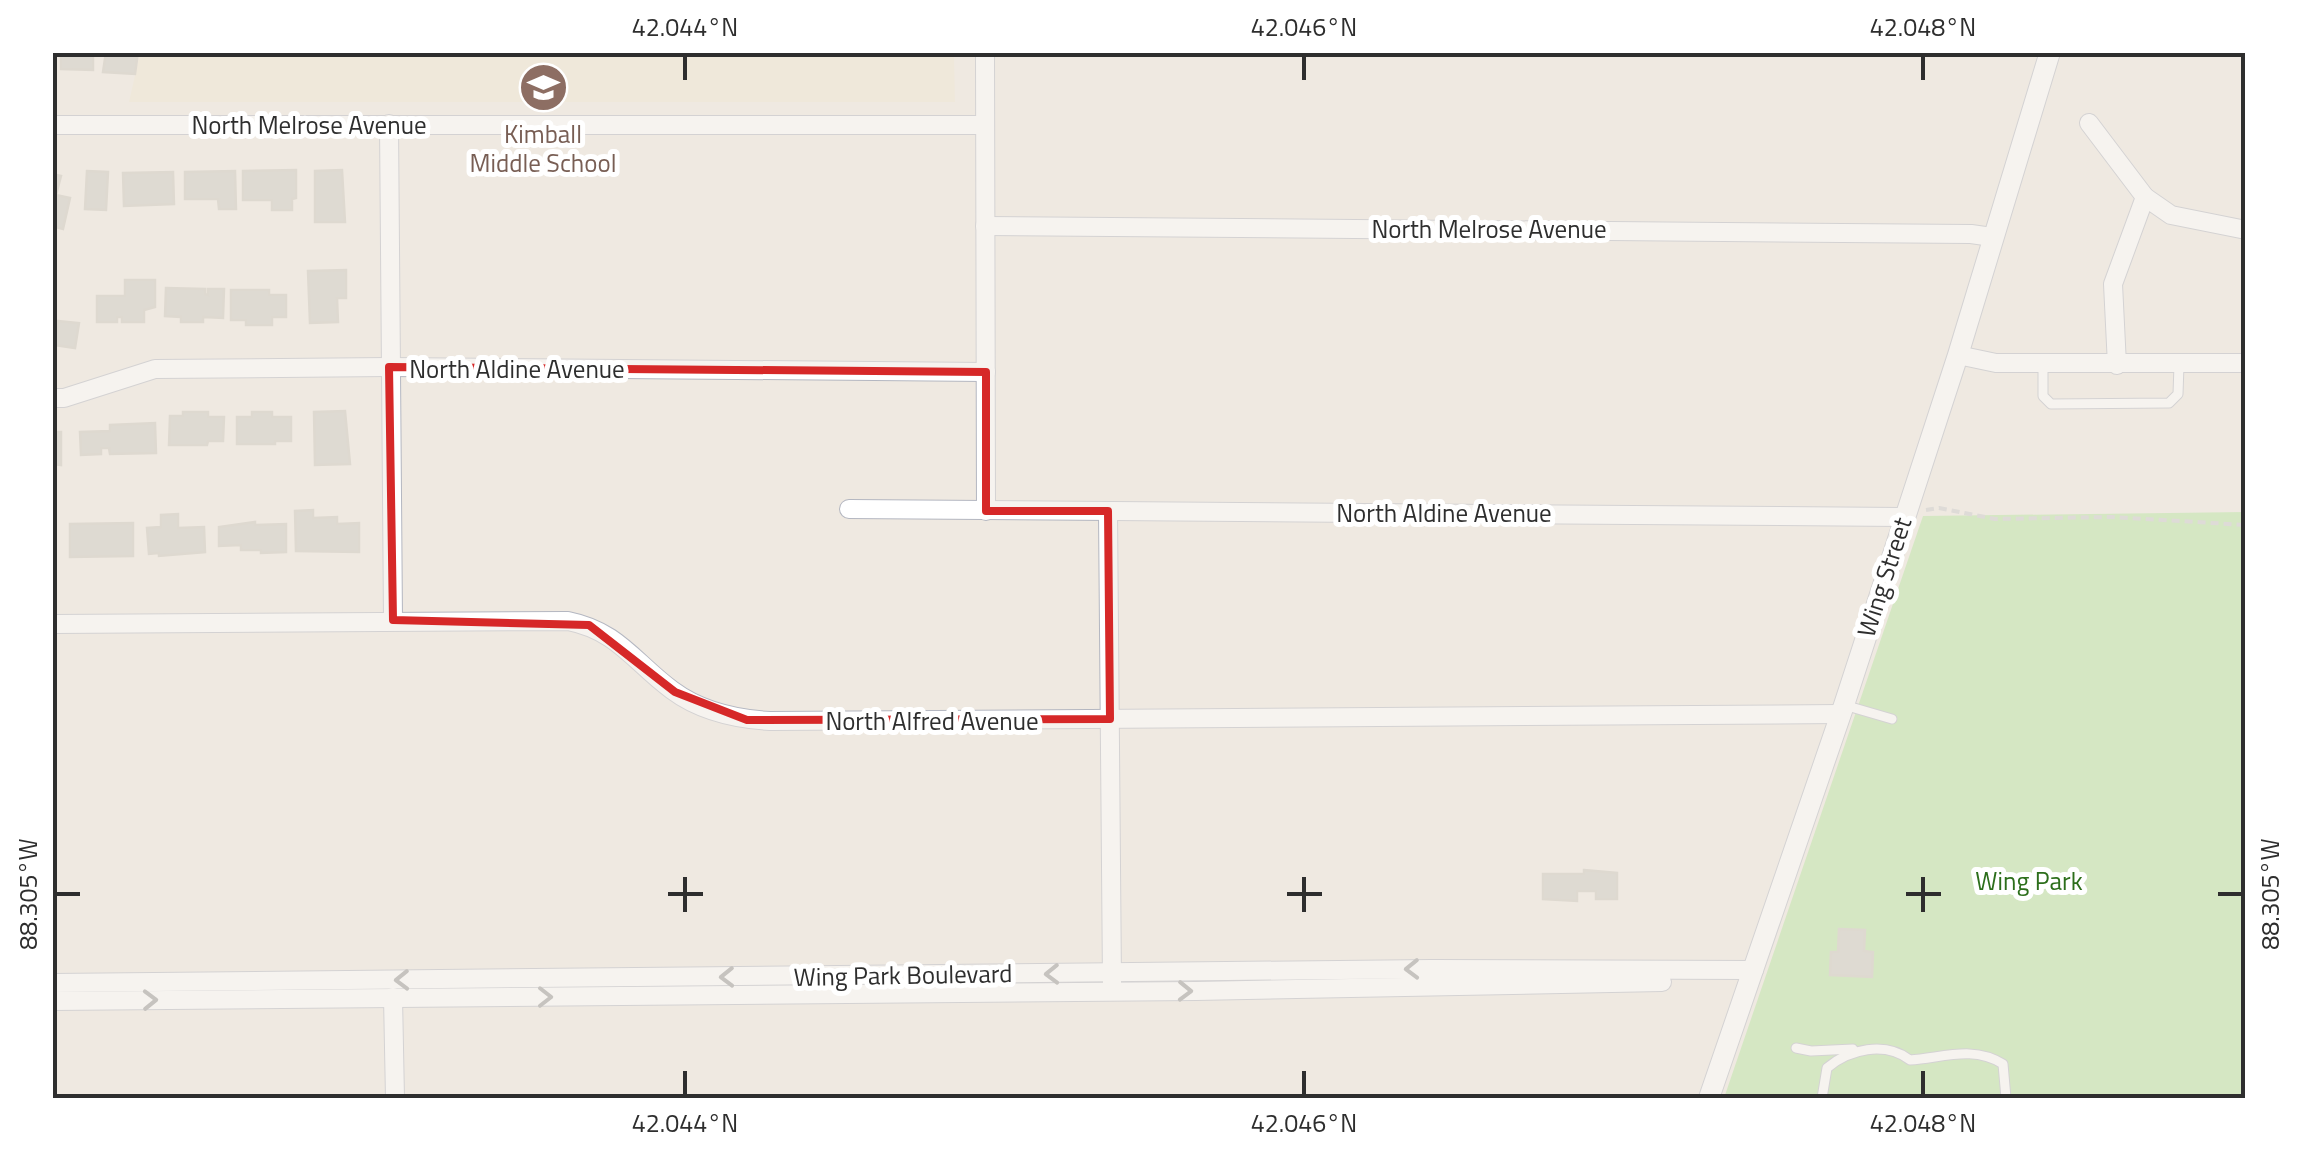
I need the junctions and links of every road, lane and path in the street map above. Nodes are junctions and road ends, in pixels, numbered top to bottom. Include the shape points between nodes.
1 (986, 52) edge
2 (2050, 52) edge
3 (389, 124) junction
4 (2089, 124) dead end
5 (52, 125) edge
6 (986, 126) junction
7 (2145, 196) junction
8 (986, 226) junction
9 (2246, 230) edge
10 (1992, 237) junction
11 (1958, 355) junction
12 (2246, 363) edge
13 (2043, 364) junction
14 (2117, 365) junction
15 (2179, 365) junction
16 (390, 368) junction
17 (986, 372) junction
18 (52, 398) edge
19 (849, 509) dead end
20 (986, 511) junction
21 (1108, 511) junction
22 (1902, 517) junction
23 (2246, 525) edge
24 (393, 620) junction
25 (52, 624) edge
26 (1842, 709) junction
27 (1110, 719) junction
28 (1892, 720) dead end
29 (1752, 975) junction
30 (1112, 981) junction
31 (52, 983) edge
32 (393, 997) junction
33 (52, 1001) edge
34 (1796, 1048) dead end
35 (1864, 1049) junction
36 (1819, 1050) junction
37 (1826, 1068) junction
38 (395, 1098) edge
39 (1709, 1098) edge
40 (1822, 1098) edge
41 (2006, 1098) edge

1 - 6 street
2 - 10 street, Wing Street
3 - 5 street, North Melrose Avenue
3 - 6 street, North Melrose Avenue
3 - 16 street
4 - 7 street
6 - 8 street
7 - 9 street via 2171,215
7 - 14 street via 2114,284
8 - 10 street, North Melrose Avenue
8 - 17 street
10 - 11 street, Wing Street
11 - 13 street
11 - 22 street, Wing Street
12 - 15 street
13 - 14 street
13 - 15 lane via 2043,396 2051,404 2169,403 2178,394
14 - 15 street
16 - 17 street, North Aldine Avenue
16 - 18 street, North Aldine Avenue via 155,369
16 - 24 street
17 - 20 street
19 - 20 street, North Aldine Avenue
20 - 21 street, North Aldine Avenue
21 - 22 street, North Aldine Avenue
21 - 27 street
22 - 23 path via 1932,508 1994,519
22 - 26 street, Wing Street
24 - 25 street, North Alfred Avenue
24 - 27 street, North Alfred Avenue via 589,625 675,692 747,720
26 - 27 street, North Alfred Avenue
26 - 28 lane
26 - 29 street, Wing Street
27 - 30 street
29 - 30 street, Wing Park Boulevard via 1216,991
29 - 39 street, Wing Street
30 -> 31 street, Wing Park Boulevard
32 -> 30 street, Wing Park Boulevard
33 -> 32 street, Wing Park Boulevard
32 - 38 street
34 - 36 lane
35 - 36 lane
35 - 37 lane
35 - 41 lane via 1899,1051 1910,1060 1945,1054 1992,1058 2005,1071
36 - 37 lane
37 - 40 lane

